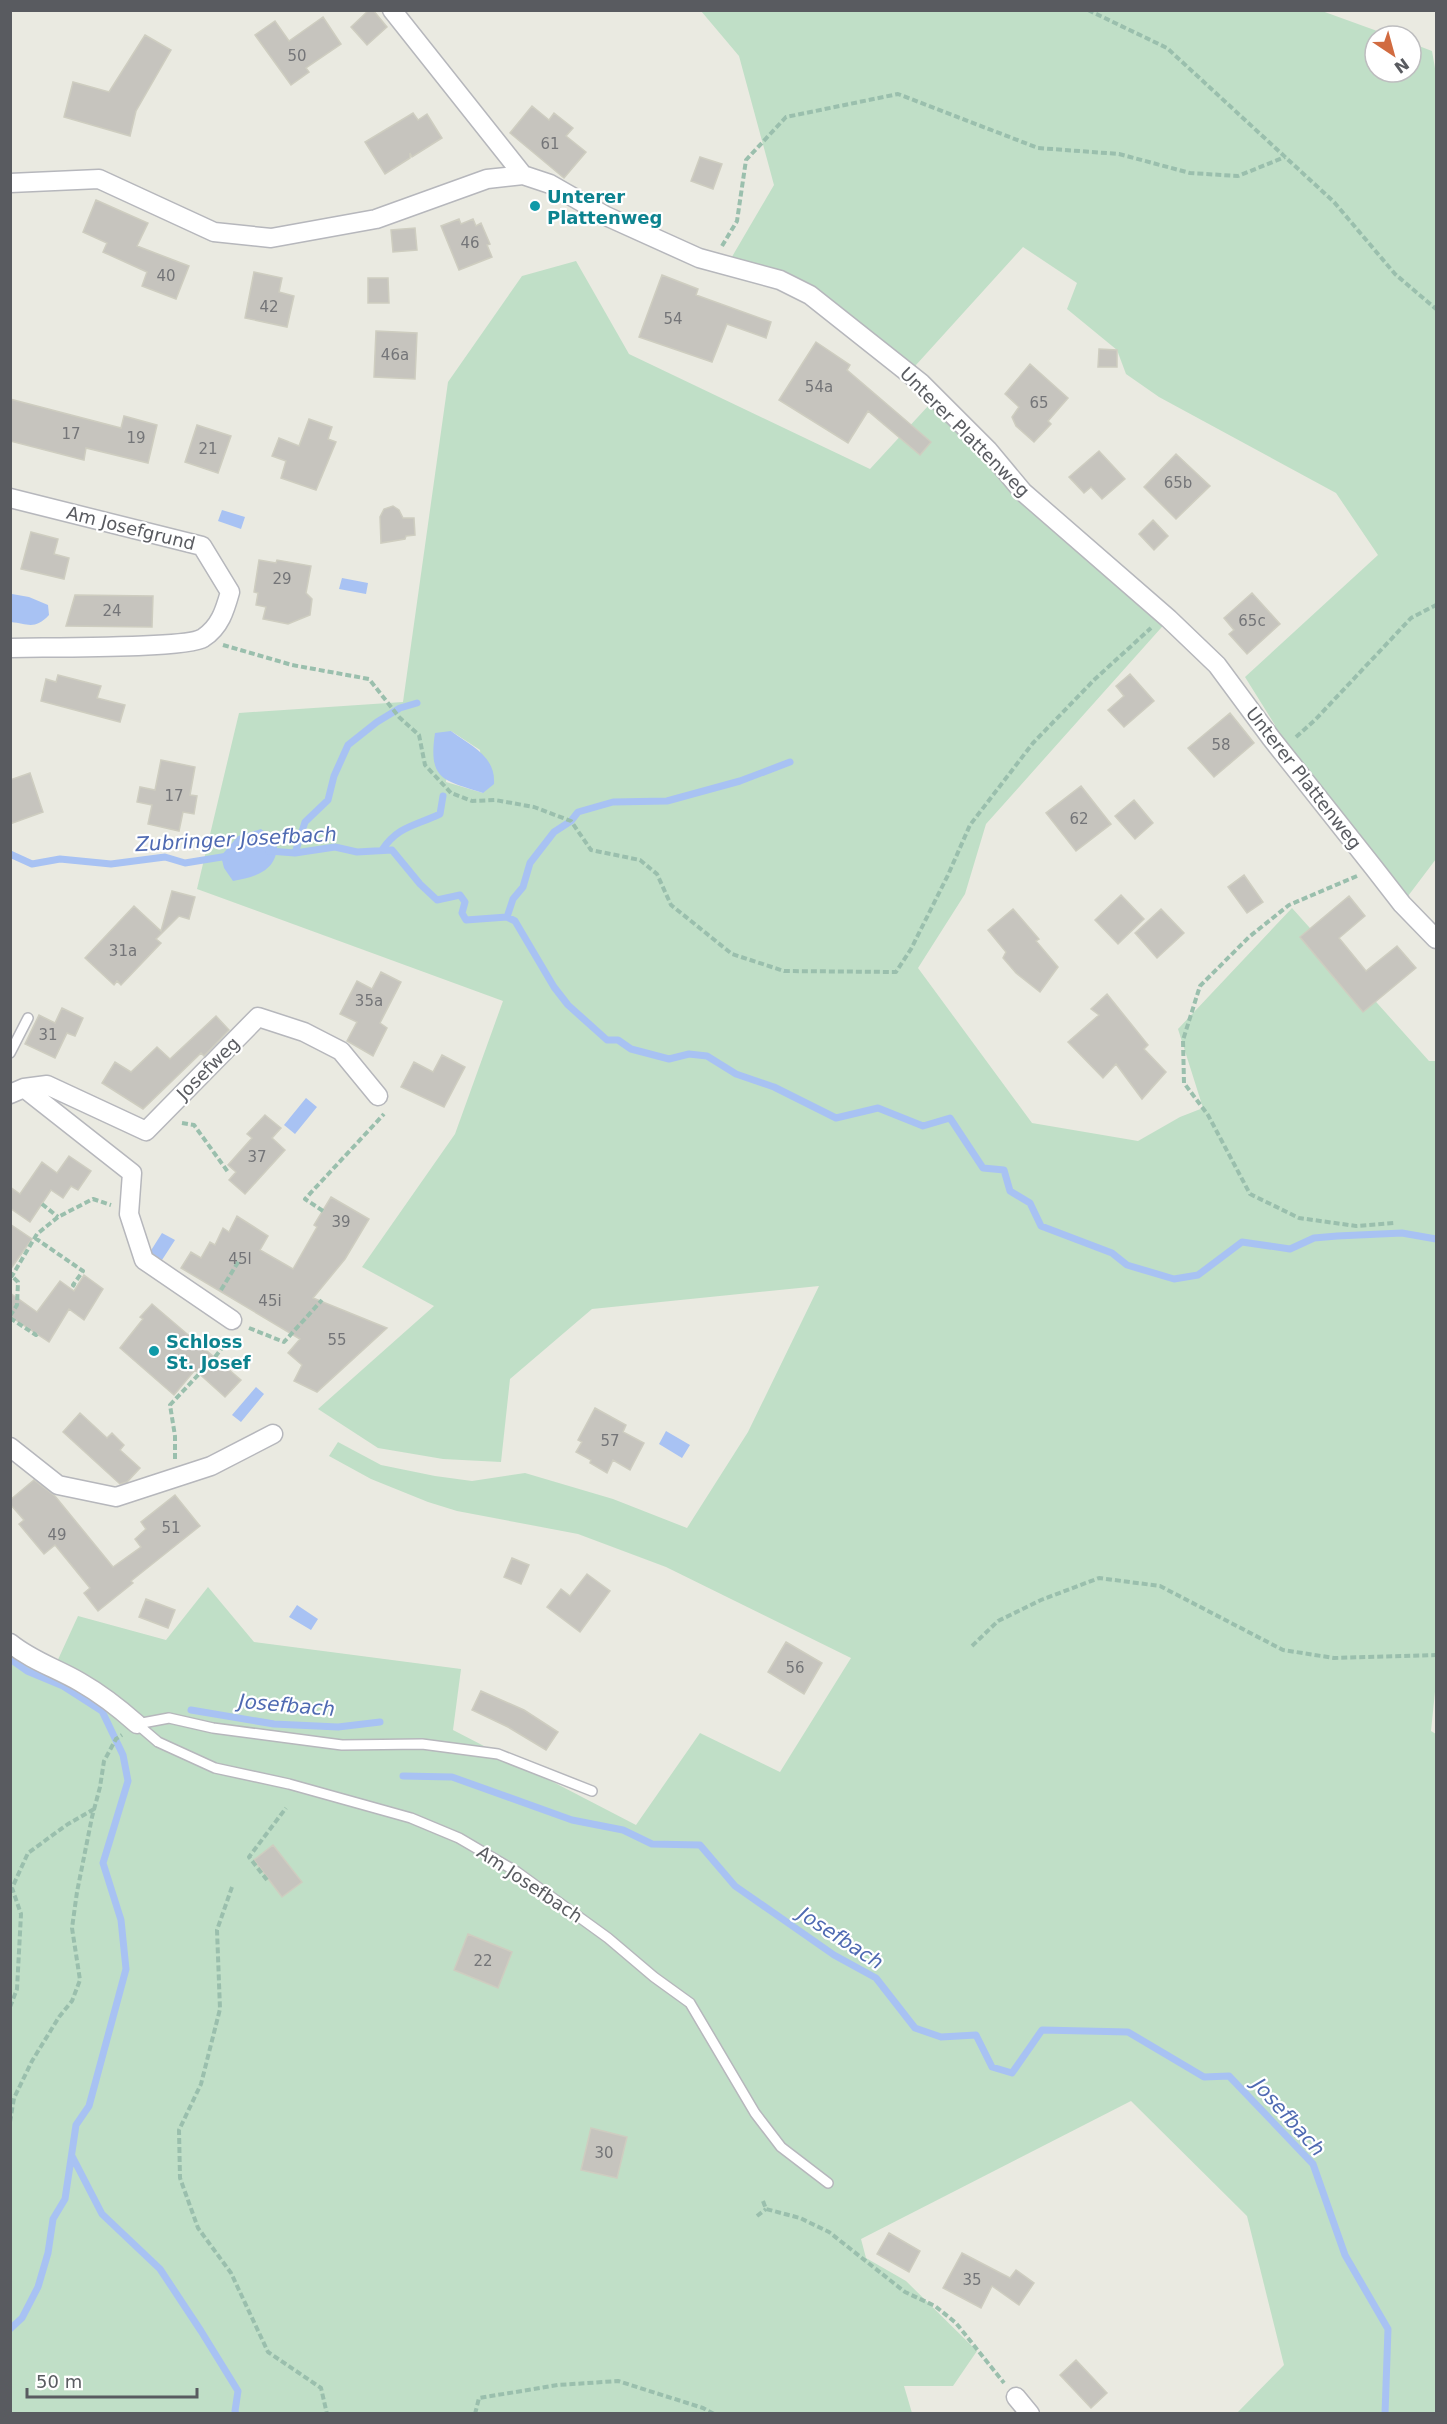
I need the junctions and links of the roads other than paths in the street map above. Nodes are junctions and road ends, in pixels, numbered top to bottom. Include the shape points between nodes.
1 (392, 10) edge
2 (523, 175) junction
3 (10, 183) edge
4 (10, 498) edge
5 (10, 648) edge
6 (1437, 939) edge
7 (28, 1018) dead end
8 (10, 1053) edge
9 (17, 1091) edge
10 (378, 1096) road end
11 (232, 1320) road end
12 (273, 1434) dead end
13 (10, 1447) edge
14 (10, 1643) edge
15 (137, 1724) junction
16 (592, 1791) dead end
17 (828, 2183) dead end
18 (1016, 2397) road end
19 (1030, 2414) edge

1 - 2 street
2 - 3 street via 487,179 375,219 271,238 214,232 99,179
2 - 6 street, Unterer Plattenweg via 550,184 606,216 699,258 780,280 810,296 921,383 988,450 1023,492 1217,665 1402,904
4 - 5 street, Am Josefgrund via 202,546 230,592 223,618 202,639 174,644
7 - 8 lane
9 - 10 street, Josefweg via 47,1085 146,1131 258,1017 304,1032 341,1051
9 - 11 street via 132,1173 129,1210 144,1260
12 - 13 street via 211,1466 116,1497 58,1485
14 - 15 street, Am Josefbach via 115,1704
15 - 16 lane via 169,1718 213,1728 342,1745 422,1744 498,1754
15 - 17 lane, Am Josefbach via 158,1742 215,1768 411,1818 459,1838 517,1872 690,2003 755,2113 781,2146
18 - 19 street

